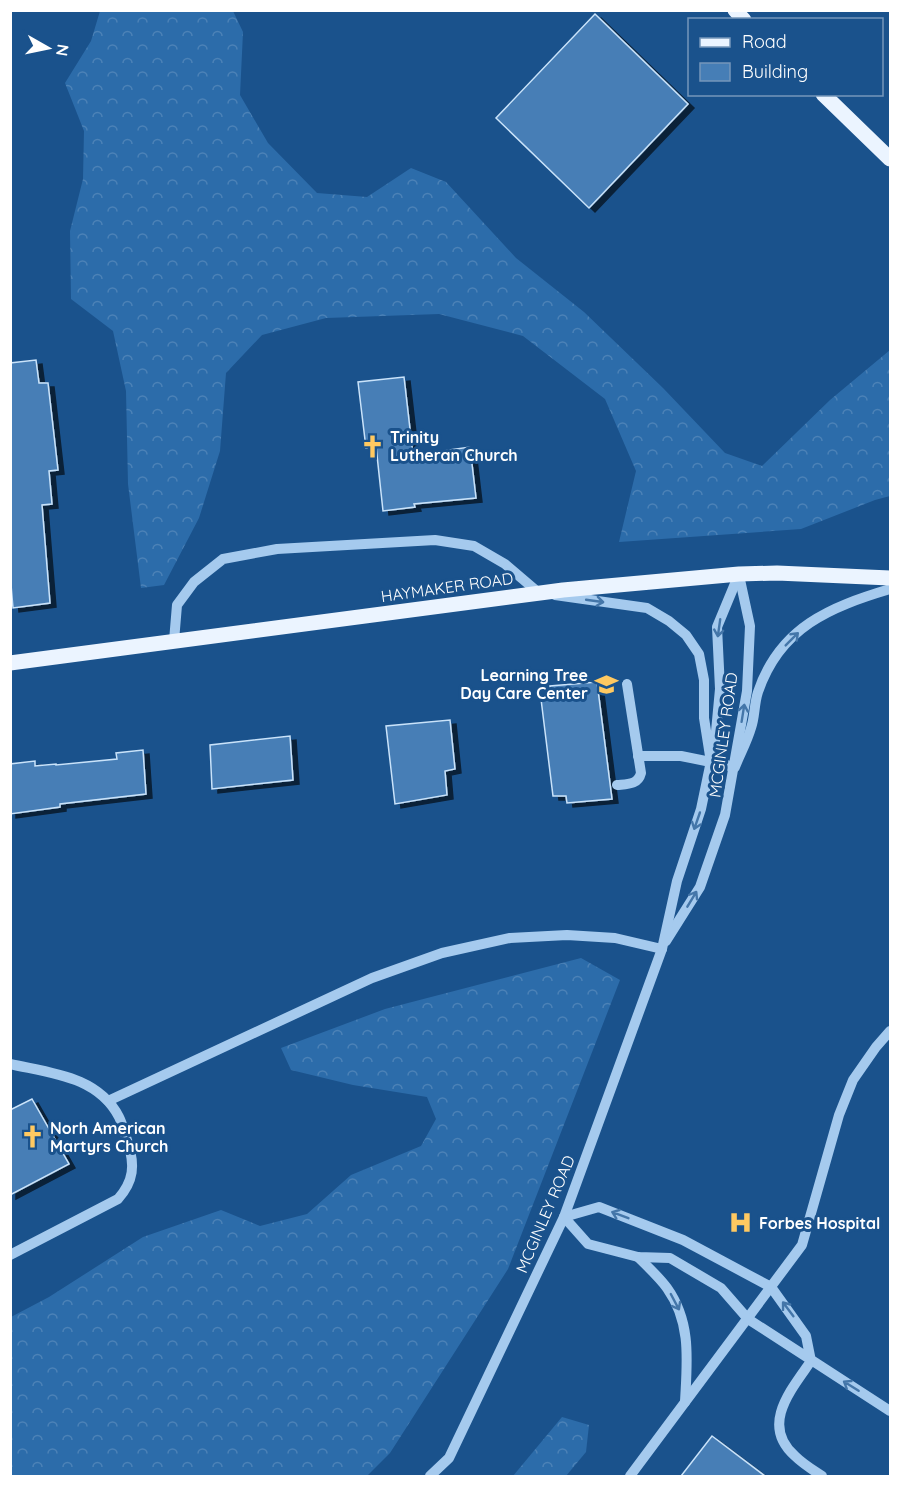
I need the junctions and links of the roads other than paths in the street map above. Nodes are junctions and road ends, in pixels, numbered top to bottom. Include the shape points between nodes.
1 (825, 96) edge
2 (891, 159) edge
3 (739, 574) junction
4 (891, 578) edge
5 (891, 589) edge
6 (537, 593) junction
7 (174, 641) junction
8 (10, 663) edge
9 (627, 684) dead end
10 (638, 756) junction
11 (711, 762) junction
12 (735, 767) junction
13 (617, 785) dead end
14 (662, 949) junction
15 (891, 1031) edge
16 (10, 1064) edge
17 (108, 1101) junction
18 (564, 1217) junction
19 (10, 1255) edge
20 (638, 1257) junction
21 (771, 1287) junction
22 (748, 1319) junction
23 (811, 1361) junction
24 (685, 1402) junction
25 (891, 1412) edge
26 (430, 1476) edge
27 (630, 1476) edge
28 (822, 1476) edge

1 - 2 main road
3 - 4 main road, HAYMAKER ROAD
3 - 6 main road, HAYMAKER ROAD
3 -> 11 street, MCGINLEY ROAD via 717,627 720,689
12 -> 3 street, MCGINLEY ROAD via 747,691 750,626
12 -> 5 street via 752,727 758,694 781,649 824,613
6 - 7 main road, HAYMAKER ROAD
6 - 7 street via 505,564 474,546 435,540 277,549 224,559 194,582 177,605
6 -> 11 street via 646,608 686,635 699,654
7 - 8 main road, HAYMAKER ROAD
9 - 10 street
10 - 11 street via 681,756
10 - 13 street via 639,779
11 - 12 street
11 -> 14 street, MCGINLEY ROAD
14 -> 12 street, MCGINLEY ROAD via 700,887 725,815
14 - 17 street via 615,938 567,935 510,938 442,953 372,978
14 - 18 street, MCGINLEY ROAD
15 - 21 street via 853,1080 839,1115 802,1245
16 - 17 street via 74,1078 93,1087
17 - 19 street via 119,1117 132,1156 133,1168 126,1190 118,1198
18 - 20 street via 588,1244
21 -> 18 street via 683,1240 599,1207
18 - 26 street, MCGINLEY ROAD via 449,1458
20 - 22 street via 670,1258 720,1288
20 -> 24 street via 668,1288 683,1317 688,1345
21 - 22 street
23 -> 21 street via 806,1336
22 - 23 street
22 - 24 street
25 -> 23 street
23 - 28 street via 787,1396 779,1421 786,1446
24 - 27 street

